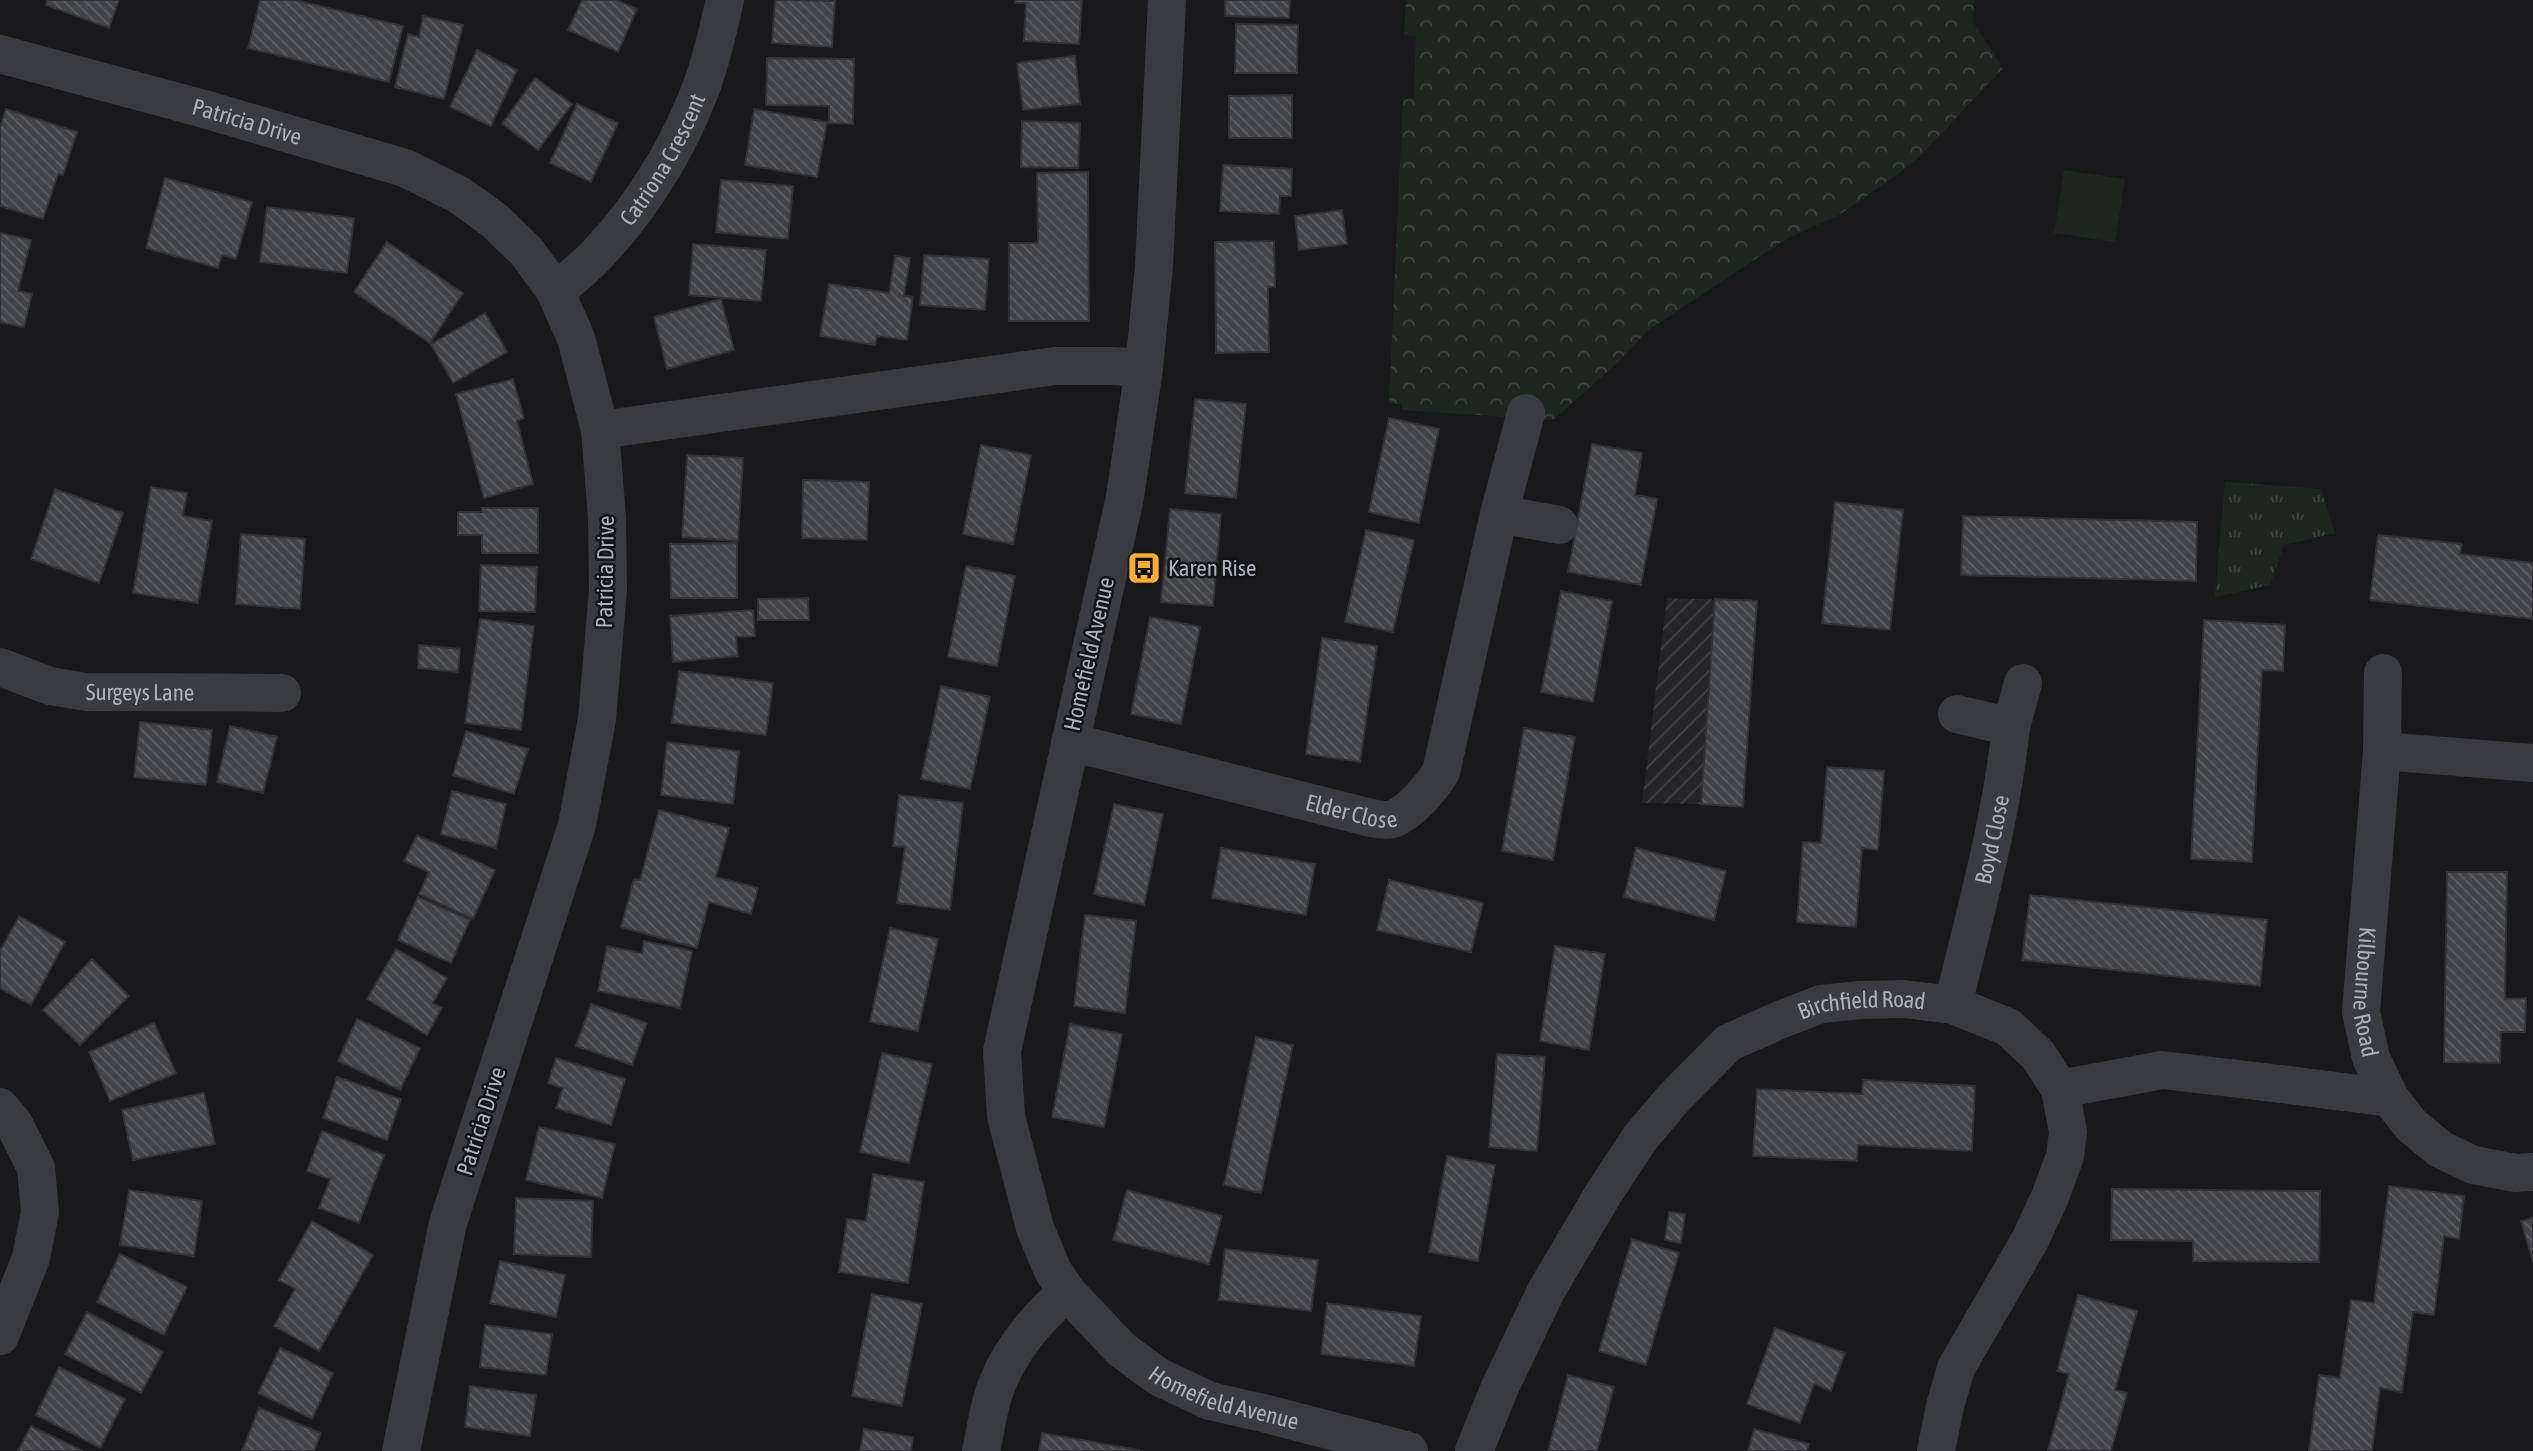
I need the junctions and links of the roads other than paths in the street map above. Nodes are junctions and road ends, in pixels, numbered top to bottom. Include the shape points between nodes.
1 (725, 0) edge
2 (1167, 0) edge
3 (0, 54) edge
4 (555, 291) junction
5 (1144, 368) junction
6 (1526, 413) dead end
7 (600, 430) junction
8 (1499, 514) junction
9 (1559, 525) dead end
10 (0, 667) edge
11 (2383, 673) dead end
12 (2023, 683) dead end
13 (282, 693) dead end
14 (1957, 714) dead end
15 (2011, 727) junction
16 (1070, 742) junction
17 (2382, 751) junction
18 (2533, 763) edge
19 (1953, 1004) junction
20 (2060, 1089) junction
21 (2390, 1098) junction
22 (0, 1107) edge
23 (2533, 1172) edge
24 (1067, 1292) junction
25 (0, 1336) edge
26 (401, 1451) edge
27 (981, 1451) edge
28 (1409, 1451) edge
29 (1474, 1451) edge
30 (1936, 1451) edge

1 - 4 street, Catriona Crescent via 696,103 666,160 631,215 578,275
2 - 5 street, Homefield Avenue via 1154,266
3 - 4 street, Patricia Drive via 405,168 458,195 495,222 527,253
4 - 7 street, Patricia Drive via 576,338
5 - 7 street via 1055,366
5 - 16 street, Homefield Avenue via 1125,497
6 - 8 street, Elder Close
7 - 26 street, Patricia Drive via 608,590 597,719 577,825 448,1223
8 - 9 street
8 - 16 street, Elder Close via 1441,772 1431,788 1392,819 1371,818
10 - 13 street, Surgeys Lane via 87,692
11 - 17 street, Kilbourne Road
12 - 15 street, Boyd Close
14 - 15 street
15 - 19 street, Boyd Close via 1996,828
16 - 24 street, Homefield Avenue via 1002,1051 1006,1116 1016,1162 1035,1228
17 - 18 street
17 - 21 street, Kilbourne Road via 2361,1012 2371,1058
19 - 20 street, Birchfield Road via 2008,1027 2038,1055
19 - 29 street, Birchfield Road via 1904,999 1821,1004 1728,1043 1640,1138 1602,1196 1546,1291
20 - 21 street via 2162,1070
20 - 30 street, Birchfield Road via 2068,1132 2065,1156 2030,1240 1956,1368
21 - 23 street, Kilbourne Road via 2411,1125 2440,1149 2473,1164
22 - 25 street via 36,1168 40,1212 31,1258
24 - 27 street via 1040,1315 995,1388
24 - 28 street, Homefield Avenue via 1122,1350 1159,1377 1210,1401

